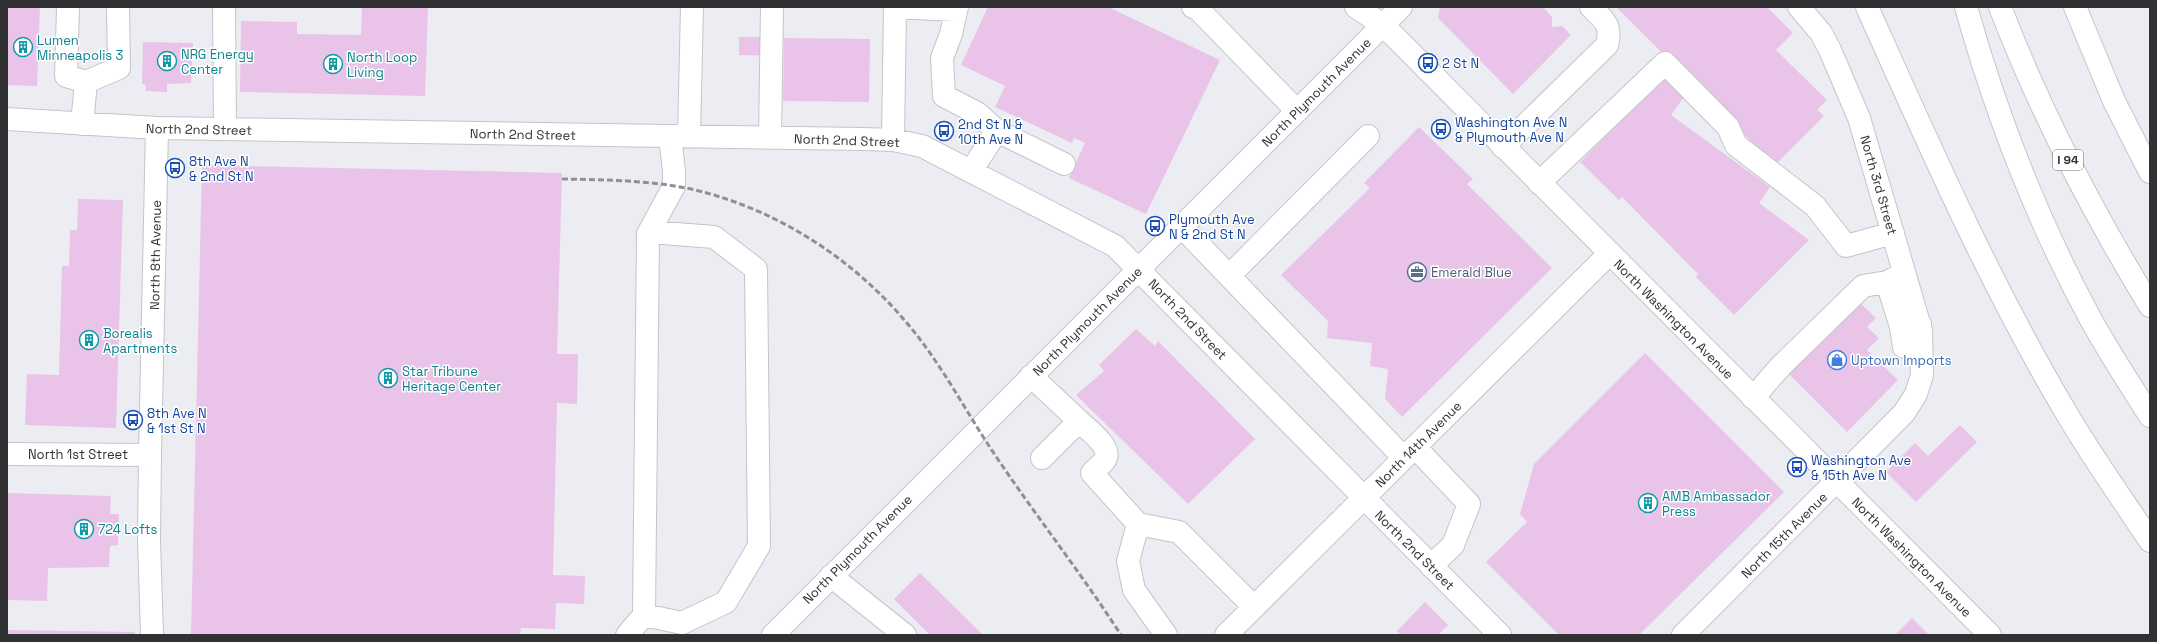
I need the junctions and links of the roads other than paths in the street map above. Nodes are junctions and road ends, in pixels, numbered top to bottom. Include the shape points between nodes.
1 (68, 7) edge
2 (118, 7) edge
3 (224, 7) edge
4 (692, 7) edge
5 (772, 7) edge
6 (895, 7) edge
7 (1193, 7) edge
8 (1356, 7) edge
9 (1401, 7) edge
10 (1592, 7) edge
11 (1799, 7) edge
12 (1867, 7) edge
13 (1879, 7) edge
14 (1966, 7) edge
15 (2000, 7) edge
16 (2075, 7) edge
17 (956, 8) edge
18 (1383, 25) junction
19 (86, 82) junction
20 (1297, 111) junction
21 (7, 119) edge
22 (82, 124) junction
23 (157, 128) junction
24 (225, 129) junction
25 (996, 131) junction
26 (680, 136) junction
27 (1368, 136) dead end
28 (770, 138) junction
29 (893, 140) junction
30 (2133, 140) junction
31 (1503, 147) junction
32 (1064, 164) dead end
33 (2150, 164) edge
34 (971, 171) junction
35 (2150, 172) edge
36 (1539, 183) junction
37 (1960, 212) junction
38 (1181, 226) junction
39 (650, 232) junction
40 (1893, 233) junction
41 (1609, 254) junction
42 (1139, 269) junction
43 (1229, 276) junction
44 (1896, 278) junction
45 (2150, 306) edge
46 (1922, 375) joint
47 (1031, 376) junction
48 (1753, 398) junction
49 (2150, 416) edge
50 (1079, 421) junction
51 (1410, 452) junction
52 (7, 454) edge
53 (150, 455) junction
54 (1042, 458) dead end
55 (1838, 482) junction
56 (1364, 498) junction
57 (1138, 524) junction
58 (2150, 541) edge
59 (1431, 566) junction
60 (831, 576) junction
61 (1254, 607) junction
62 (644, 615) junction
63 (152, 635) edge
64 (627, 635) edge
65 (773, 635) edge
66 (905, 635) edge
67 (1166, 635) edge
68 (1226, 635) edge
69 (1500, 635) edge
70 (1683, 635) edge
71 (1990, 635) edge

1 - 19 main road via 66,76
2 - 19 main road via 119,68
3 - 24 main road
4 - 26 main road
5 - 28 main road
6 - 17 main road
6 - 29 main road
7 - 20 main road via 1198,9
8 - 18 main road, North Washington Avenue
9 - 18 main road, North Plymouth Avenue
10 - 31 main road via 1607,23 1610,34 1607,45
11 - 40 main road, North 3rd Street via 1820,32 1830,50 1860,118
12 - 37 main road
13 - 37 main road
14 - 49 main road via 2014,152 2043,219 2090,318
15 - 45 main road, I 94 via 2027,72 2074,171
16 - 30 main road
17 - 25 main road via 942,58 944,96 977,113
18 - 20 main road, North Plymouth Avenue
18 - 31 main road, North Washington Avenue
19 - 22 main road
20 - 38 main road, North Plymouth Avenue
21 - 22 main road, North 2nd Street
22 - 23 main road, North 2nd Street
23 - 24 main road, North 2nd Street
23 - 53 main road, North 8th Avenue
24 - 26 main road, North 2nd Street
25 - 32 main road
25 - 34 main road
26 - 28 main road, North 2nd Street
26 - 39 main road via 674,186
27 - 43 main road
28 - 29 main road, North 2nd Street
29 - 34 main road, North 2nd Street via 922,146
30 - 33 main road
30 - 35 main road
31 - 36 main road, North Washington Avenue
34 - 42 main road, North 2nd Street via 1115,246
36 - 40 main road via 1665,63 1728,127 1736,145 1815,206 1846,246
36 - 41 main road, North Washington Avenue
37 - 58 main road via 2021,333 2064,409
38 - 42 main road, North Plymouth Avenue
38 - 43 main road
39 - 62 main road
39 - 62 main road via 714,237 756,269 759,546 726,602 682,623
40 - 44 main road, North 3rd Street
41 - 48 main road, North Washington Avenue
41 - 51 main road, North 14th Avenue
42 - 47 main road, North Plymouth Avenue
42 - 56 main road, North 2nd Street
43 - 51 main road
44 - 46 main road, North 3rd Street via 1904,304 1908,333 1923,351
44 - 48 main road via 1863,286 1780,367
46 - 55 main road, North 15th Avenue via 1916,394 1904,413
47 - 50 main road
47 - 60 main road, North Plymouth Avenue
48 - 55 main road, North Washington Avenue
50 - 54 main road
50 - 57 main road via 1106,448 1108,454 1092,473
51 - 56 main road, North 14th Avenue
51 - 59 main road via 1469,504 1453,544
52 - 53 main road, North 1st Street
53 - 63 main road, North 8th Avenue
55 - 70 main road, North 15th Avenue
55 - 71 main road, North Washington Avenue
56 - 59 main road, North 2nd Street
56 - 61 main road, North 14th Avenue
57 - 61 main road via 1179,532
57 - 67 main road via 1128,561 1134,590
59 - 69 main road, North 2nd Street
60 - 65 main road, North Plymouth Avenue
60 - 66 main road
61 - 68 main road, North 14th Avenue
62 - 64 main road

